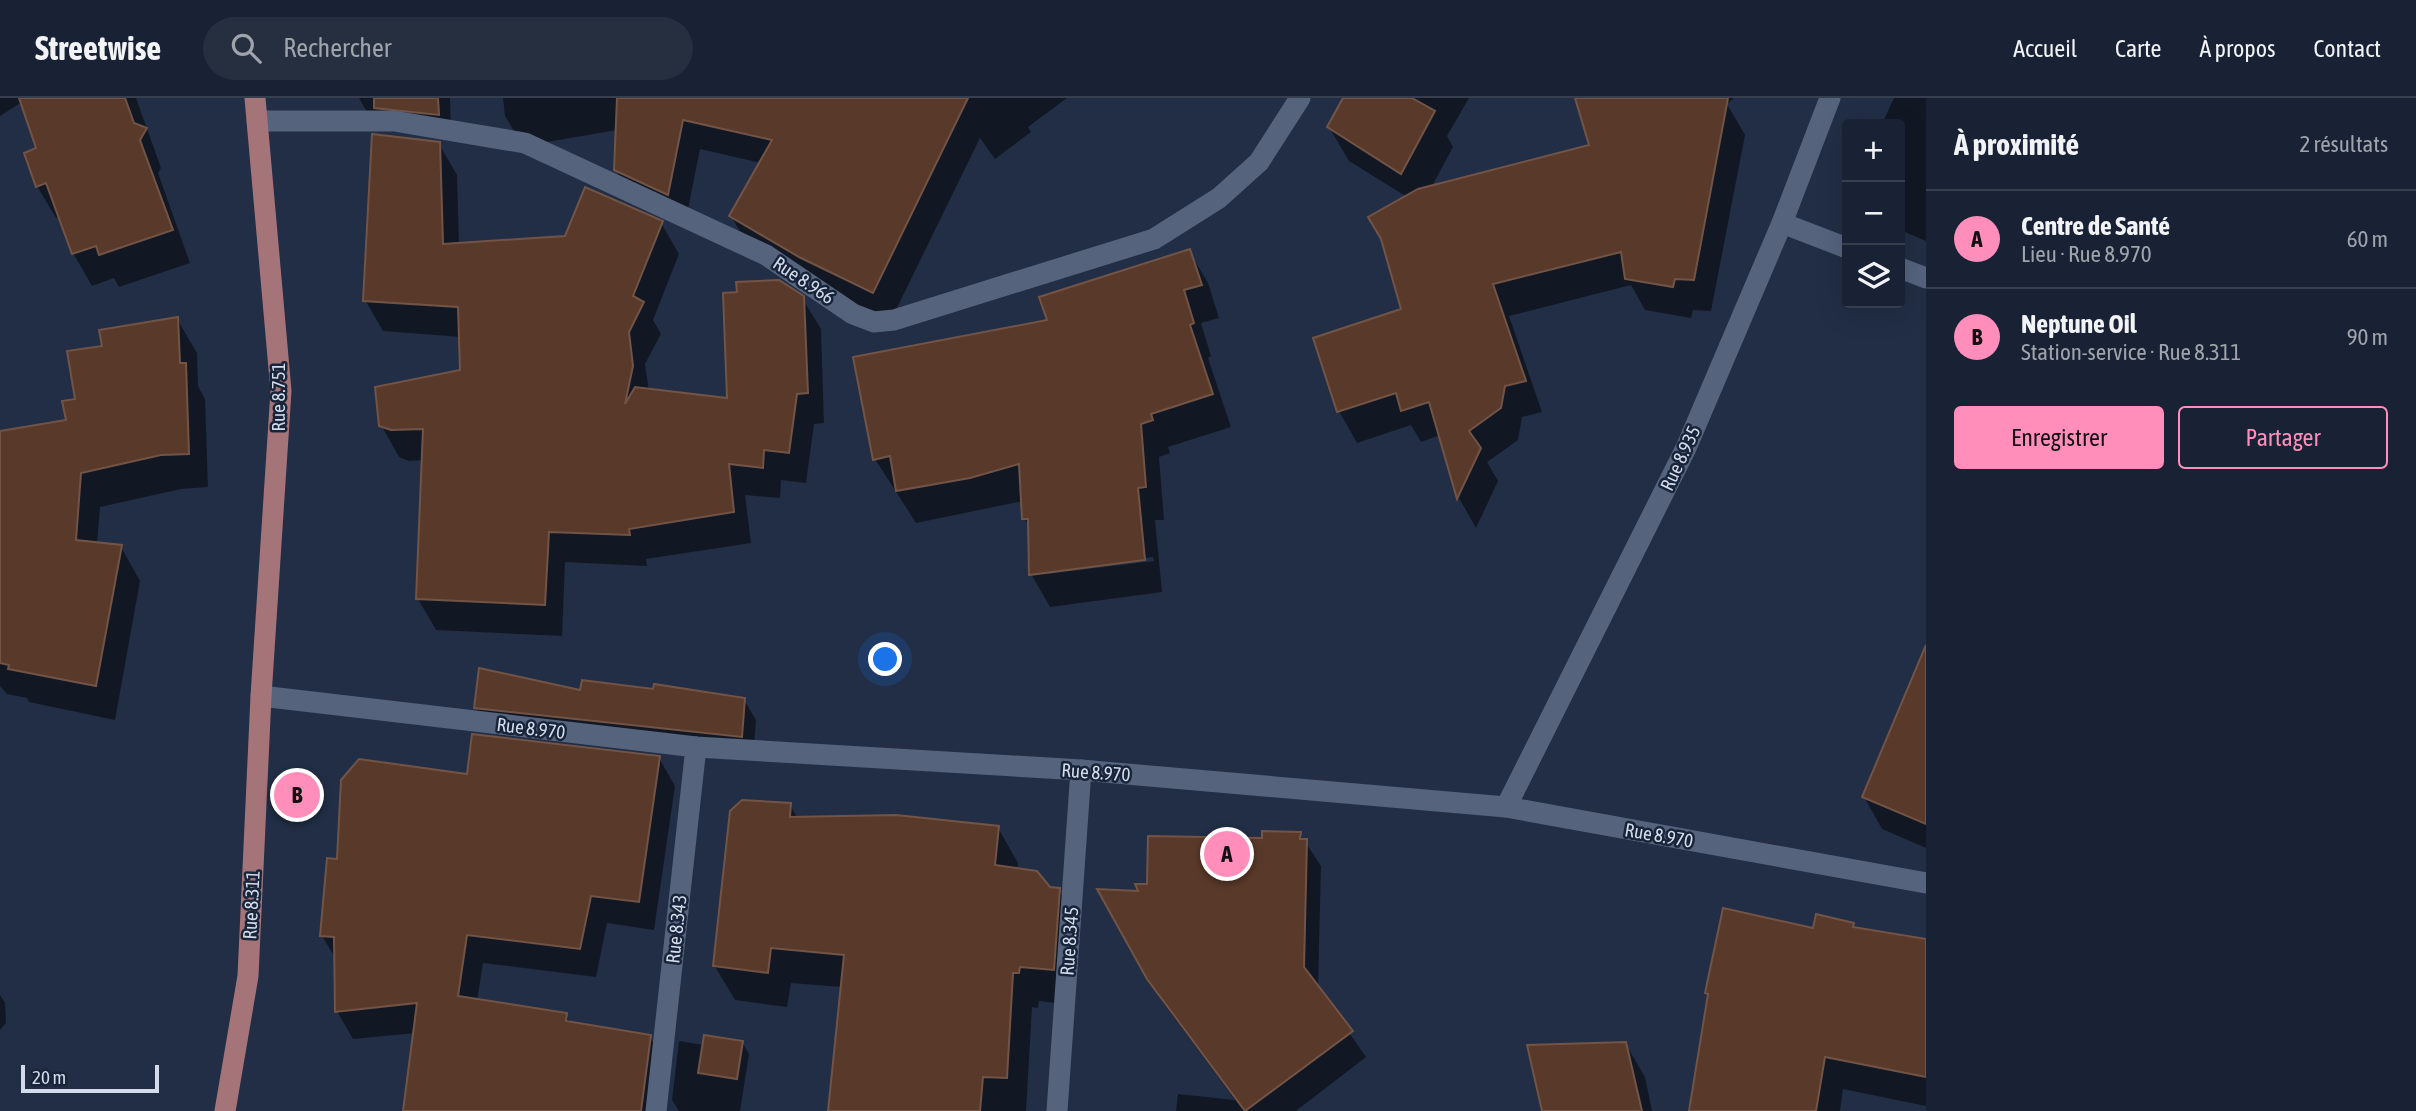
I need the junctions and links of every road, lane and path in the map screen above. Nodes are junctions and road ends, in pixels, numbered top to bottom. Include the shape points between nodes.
1 (255, 98) edge
2 (1300, 98) edge
3 (1830, 98) edge
4 (257, 121) junction
5 (1782, 223) junction
6 (1842, 246) edge
7 (1905, 270) edge
8 (1926, 278) edge
9 (261, 696) junction
10 (696, 747) junction
11 (1082, 770) junction
12 (1506, 807) junction
13 (1926, 883) edge
14 (225, 1111) edge
15 (656, 1111) edge
16 (1057, 1111) edge

1 - 4 main road, Rue 8.751
2 - 4 street, Rue 8.966 via 1259,162 1219,198 1154,239 894,320 874,321 853,314 766,255 525,143 394,121
3 - 5 street, Rue 8.935
4 - 9 main road, Rue 8.751 via 281,391
5 - 6 street
5 - 12 street, Rue 8.935 via 1686,448
7 - 8 street
9 - 10 street, Rue 8.970
9 - 14 main road, Rue 8.311 via 248,976
10 - 11 street, Rue 8.970
10 - 15 street, Rue 8.343
11 - 12 street, Rue 8.970
11 - 16 street, Rue 8.345
12 - 13 street, Rue 8.970

